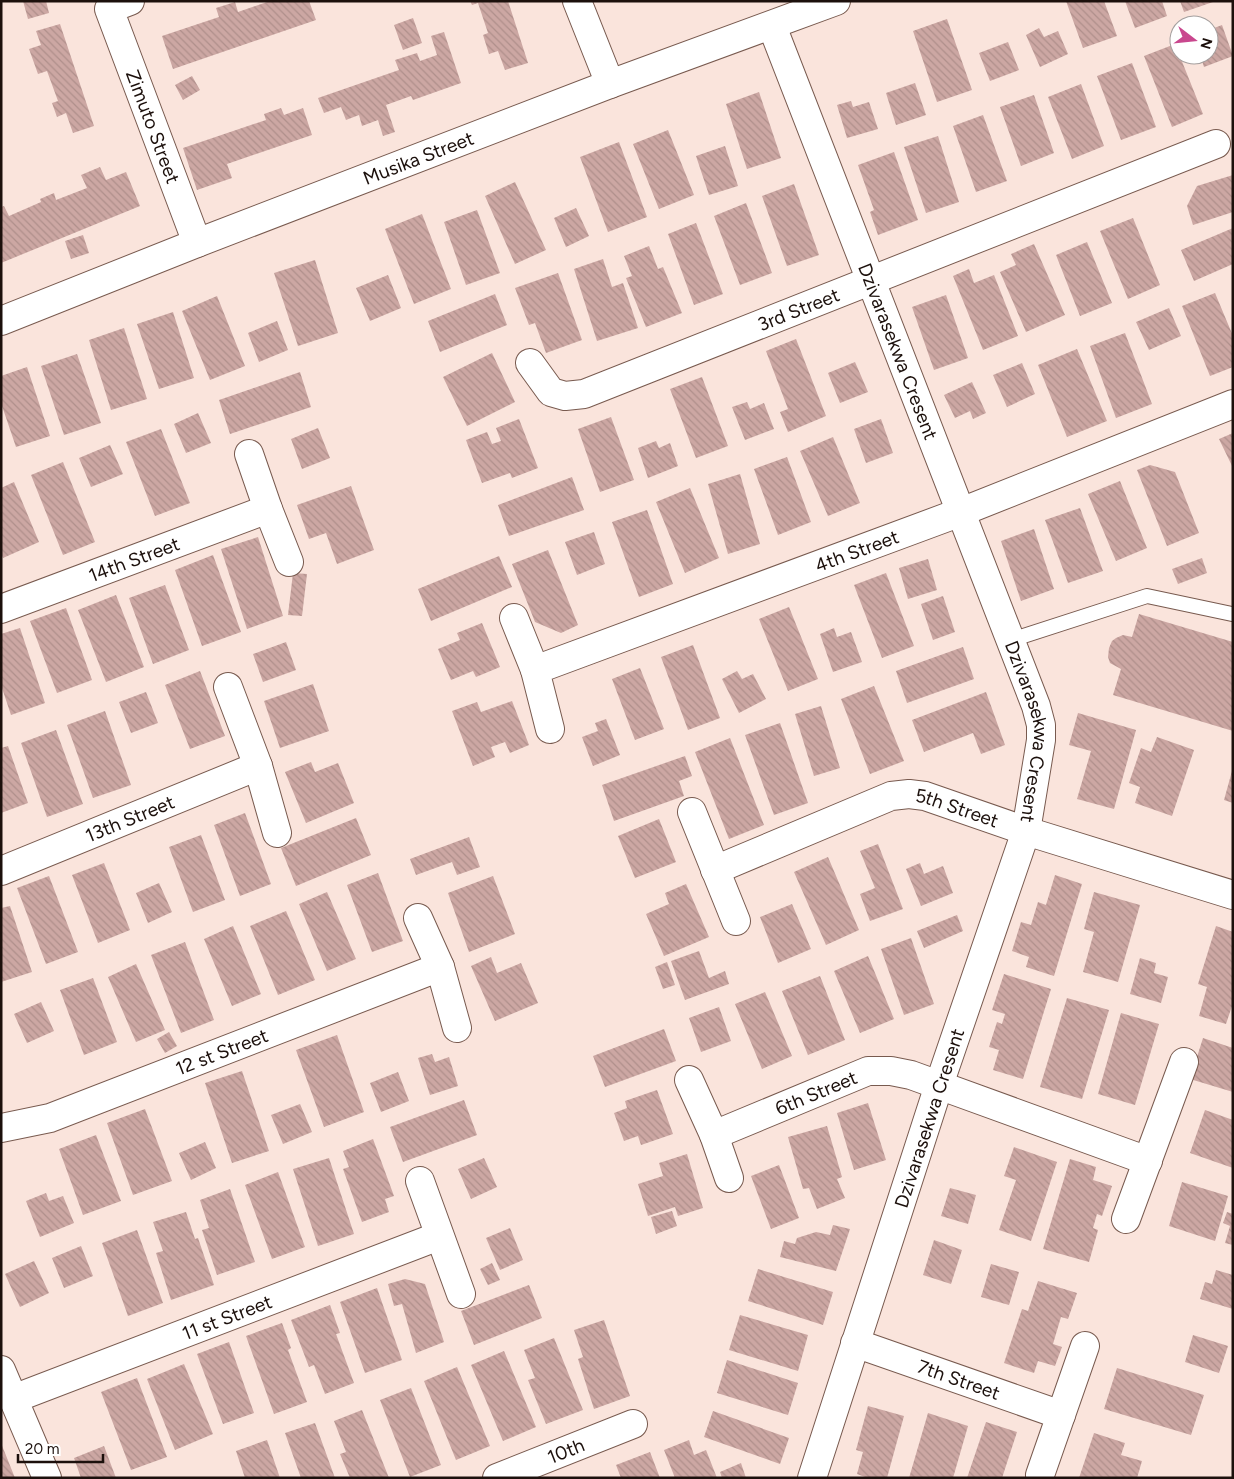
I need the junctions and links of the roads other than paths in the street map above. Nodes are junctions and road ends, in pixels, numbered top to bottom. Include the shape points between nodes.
1 (577, 1) edge
2 (836, 1) edge
3 (115, 4) edge
4 (772, 26) junction
5 (610, 84) junction
6 (1216, 144) dead end
7 (197, 243) junction
8 (871, 280) junction
9 (1, 321) edge
10 (530, 363) dead end
11 (1233, 404) edge
12 (249, 454) dead end
13 (268, 509) junction
14 (961, 512) junction
15 (289, 562) dead end
16 (1, 608) edge
17 (1232, 614) edge
18 (514, 618) dead end
19 (1011, 640) junction
20 (535, 670) junction
21 (228, 686) dead end
22 (550, 729) dead end
23 (258, 766) junction
24 (692, 812) dead end
25 (1026, 831) junction
26 (277, 833) dead end
27 (715, 870) junction
28 (1, 871) edge
29 (1233, 895) edge
30 (418, 918) dead end
31 (736, 921) dead end
32 (440, 967) junction
33 (457, 1028) dead end
34 (1184, 1062) dead end
35 (689, 1080) dead end
36 (939, 1085) junction
37 (1, 1128) edge
38 (714, 1135) junction
39 (1148, 1161) junction
40 (729, 1178) dead end
41 (420, 1181) dead end
42 (1126, 1219) dead end
43 (439, 1236) junction
44 (461, 1294) dead end
45 (856, 1343) junction
46 (1085, 1346) dead end
47 (1, 1370) edge
48 (13, 1399) junction
49 (1061, 1416) junction
50 (633, 1424) dead end
51 (1040, 1475) dead end
52 (47, 1478) edge
53 (497, 1478) edge
54 (812, 1478) edge

1 - 5 street
2 - 4 street, Musika Street
3 - 7 street, Zimuto Street
4 - 5 street, Musika Street
4 - 8 street, Dzivarasekwa Cresent
5 - 7 street, Musika Street
6 - 8 street, 3rd Street
7 - 9 street, Musika Street
8 - 10 street, 3rd Street via 584,394 565,396 551,392
8 - 14 street, Dzivarasekwa Cresent
11 - 14 street, 4th Street
12 - 13 street
13 - 15 street
13 - 16 street, 14th Street
14 - 19 street, Dzivarasekwa Cresent
14 - 20 street, 4th Street
17 - 19 lane via 1147,596
18 - 20 street
19 - 25 street, Dzivarasekwa Cresent via 1041,725
20 - 22 street
21 - 23 street
23 - 26 street
23 - 28 street, 13th Street
24 - 27 street
25 - 27 street, 5th Street via 925,796 891,796
25 - 29 street, 5th Street
25 - 36 street, Dzivarasekwa Cresent
27 - 31 street
30 - 32 street
32 - 33 street
32 - 37 street, 12 st Street via 50,1118
34 - 39 street
35 - 38 street
36 - 38 street, 6th Street via 891,1071 868,1071
36 - 39 street, 6th Street
36 - 45 street, Dzivarasekwa Cresent
38 - 40 street
39 - 42 street
41 - 43 street
43 - 44 street
43 - 48 street, 11 st Street
45 - 49 street, 7th Street
45 - 54 street, Dzivarasekwa Cresent
46 - 49 street
47 - 48 street
48 - 52 street
49 - 51 street
50 - 53 street, 10th

